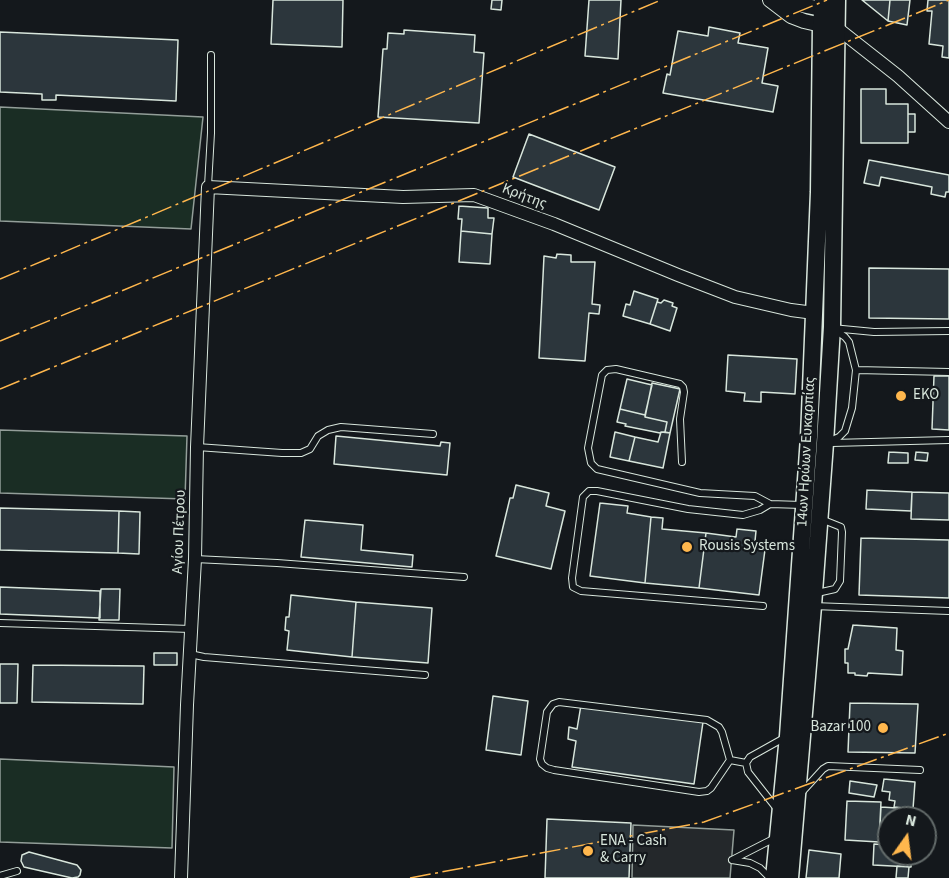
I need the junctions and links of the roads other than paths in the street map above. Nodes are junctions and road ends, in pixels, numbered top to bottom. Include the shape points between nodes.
1 (770, 0) edge
2 (777, 0) edge
3 (829, 12) edge
4 (211, 56) dead end
5 (949, 123) edge
6 (208, 187) junction
7 (814, 313) junction
8 (832, 327) junction
9 (949, 331) edge
10 (856, 370) junction
11 (949, 372) edge
12 (433, 434) dead end
13 (949, 440) edge
14 (825, 443) junction
15 (197, 447) junction
16 (682, 462) dead end
17 (770, 504) junction
18 (805, 505) junction
19 (819, 518) junction
20 (195, 559) junction
21 (464, 577) dead end
22 (813, 600) junction
23 (763, 606) dead end
24 (949, 611) edge
25 (0, 623) edge
26 (191, 629) junction
27 (190, 654) junction
28 (425, 675) dead end
29 (788, 736) junction
30 (730, 760) junction
31 (746, 763) junction
32 (921, 770) dead end
33 (797, 797) junction
34 (780, 812) junction
35 (778, 837) junction
36 (17, 871) dead end
37 (0, 876) edge
38 (181, 878) edge
39 (772, 878) edge
40 (790, 878) edge

1 - 3 street via 791,16
2 - 3 street
3 - 5 street
3 - 7 main road, 14ων Ηρώων Ευκαρπίας
3 - 8 main road, 14ων Ηρώων Ευκαρπίας
4 - 6 lane
6 - 7 street, Κρήτης via 403,197 474,195 735,297
6 - 15 street, Αγίου Πέτρου
7 - 18 main road, 14ων Ηρώων Ευκαρπίας
8 - 9 lane via 874,332
8 - 10 lane via 849,342
8 - 14 main road, 14ων Ηρώων Ευκαρπίας
10 - 11 lane
10 - 14 lane via 845,431
12 - 15 lane via 341,427 318,436 310,449 301,453
13 - 14 lane
14 - 19 main road, 14ων Ηρώων Ευκαρπίας
15 - 20 street, Αγίου Πέτρου
16 - 17 lane via 683,387 607,369 602,375 588,448 591,463 597,469 700,493 755,496
17 - 18 lane
17 - 23 lane via 743,515 589,491 583,496 572,578 573,586 581,591
18 - 29 main road, 14ων Ηρώων Ευκαρπίας
19 - 22 main road, 14ων Ηρώων Ευκαρπίας
19 - 22 lane via 840,527 842,532 840,581 835,589
20 - 21 lane
20 - 26 street, Αγίου Πέτρου
22 - 24 lane
22 - 33 main road, 14ων Ηρώων Ευκαρπίας
25 - 26 lane
26 - 27 street, Αγίου Πέτρου
27 - 28 lane
27 - 38 street, Αγίου Πέτρου
29 - 31 lane
29 - 34 main road, 14ων Ηρώων Ευκαρπίας
30 - 30 lane via 722,732 713,722 559,702 547,712 540,759 554,770 699,792 711,788
30 - 31 lane
31 - 34 lane via 747,772
32 - 33 lane via 828,766
33 - 40 main road, 14ων Ηρώων Ευκαρπίας
34 - 35 main road, 14ων Ηρώων Ευκαρπίας
35 - 39 main road, 14ων Ηρώων Ευκαρπίας
35 - 39 lane via 732,860 750,863
36 - 37 lane

